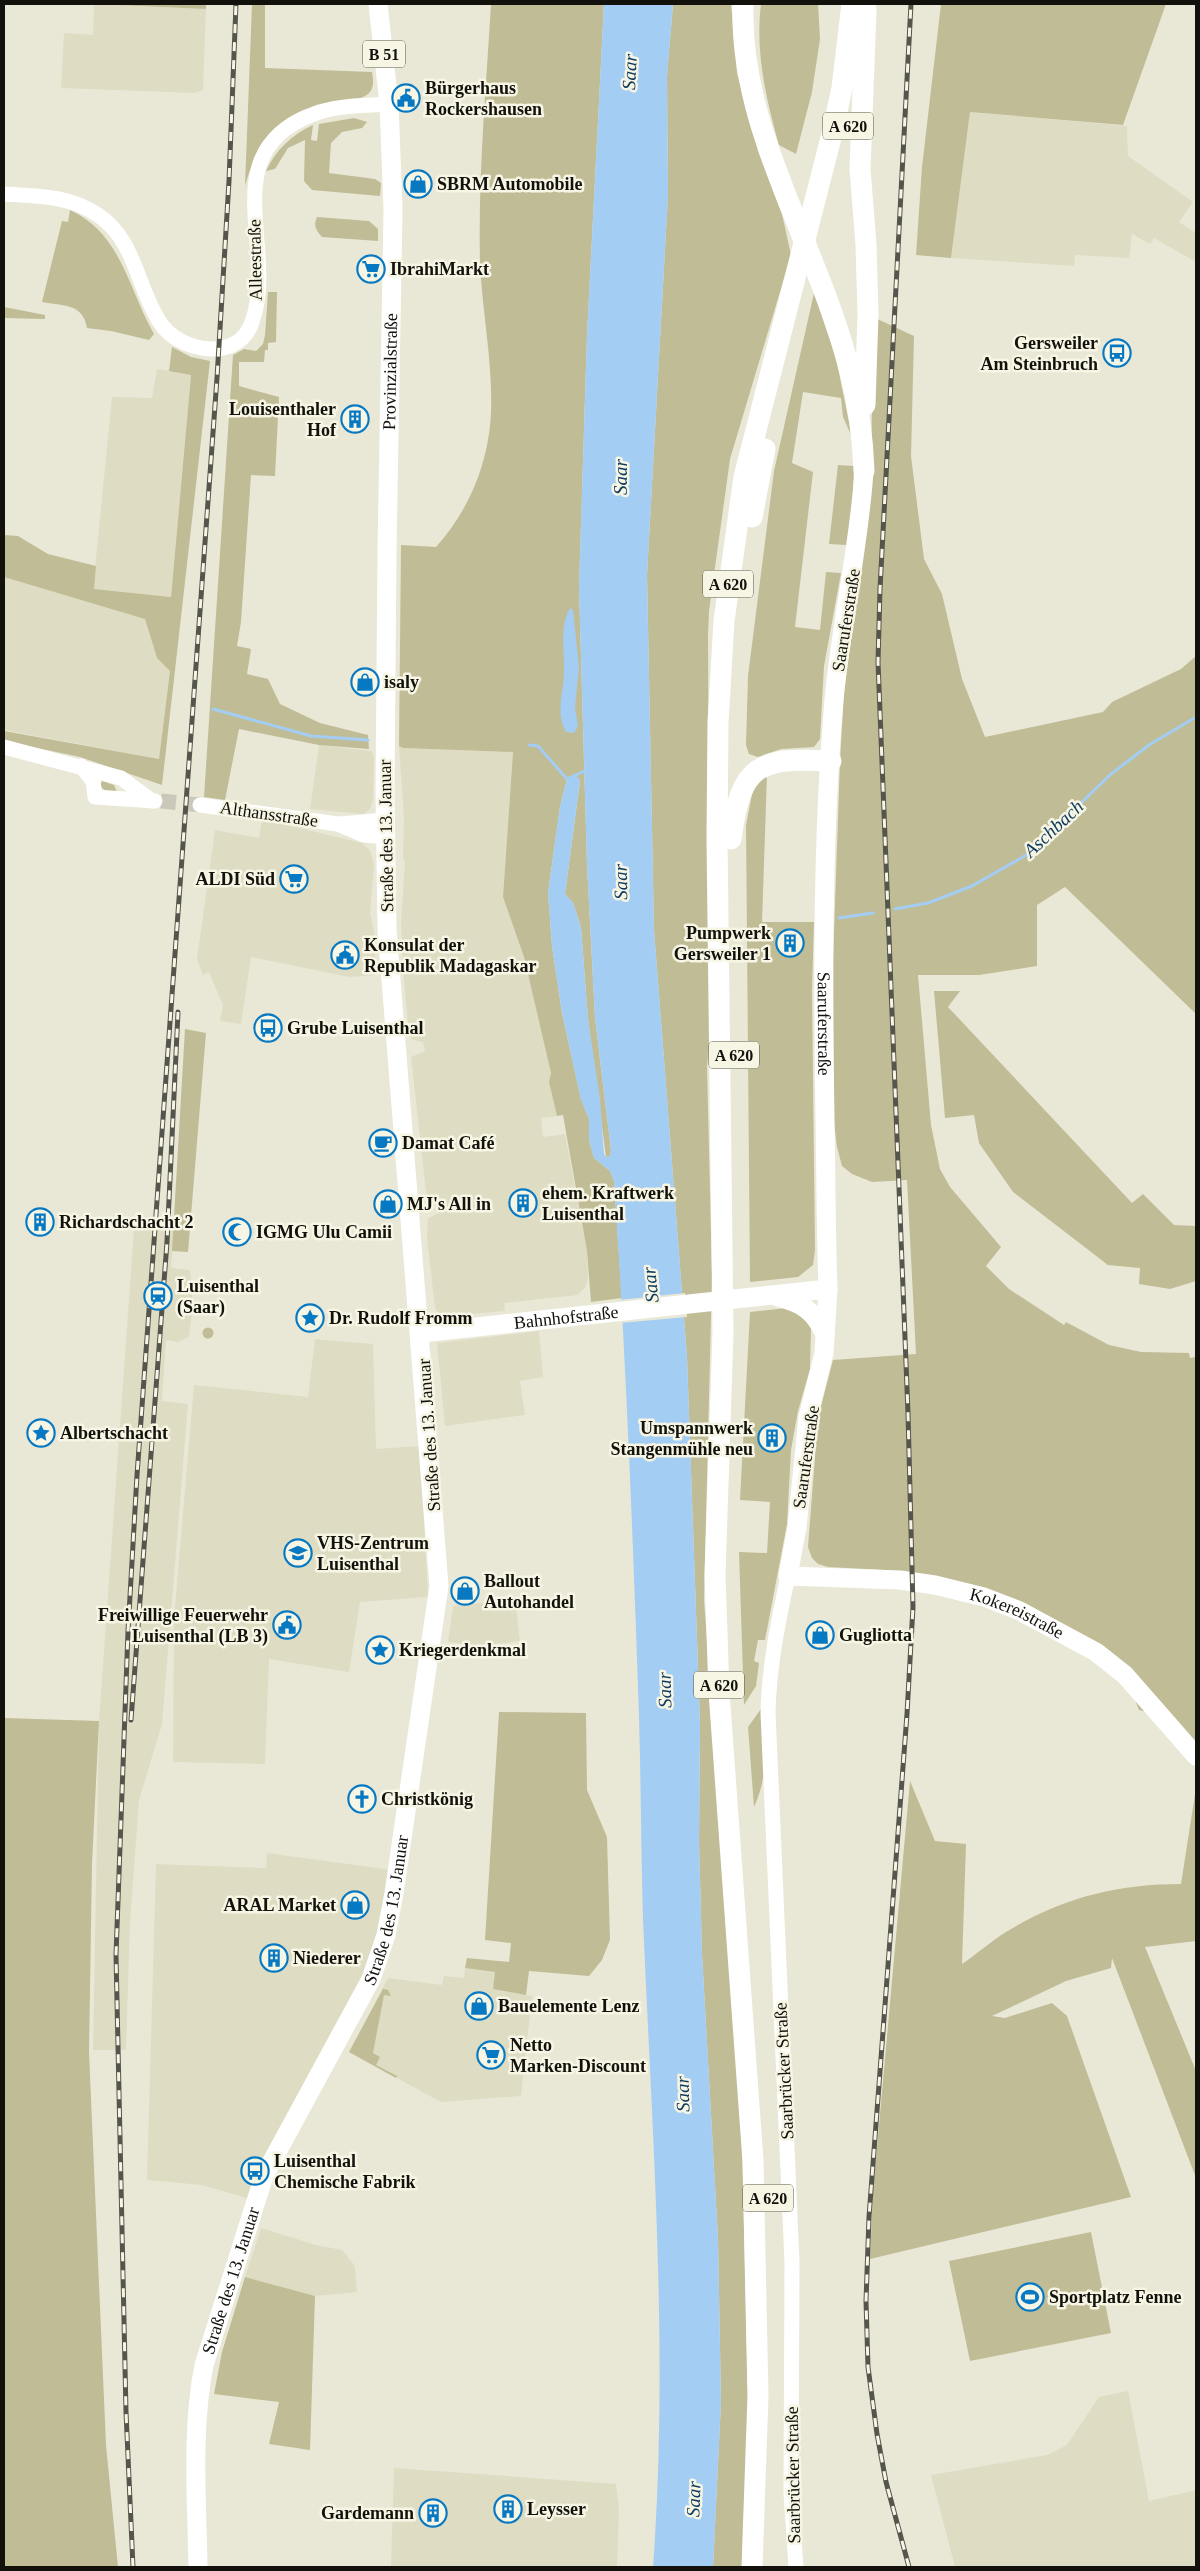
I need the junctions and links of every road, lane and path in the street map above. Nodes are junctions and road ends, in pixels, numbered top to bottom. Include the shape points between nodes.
1 (378, 4) edge
2 (743, 4) edge
3 (857, 9) edge
4 (389, 104) junction
5 (4, 194) edge
6 (862, 422) junction
7 (864, 471) joint
8 (385, 739) joint
9 (4, 747) edge
10 (831, 761) junction
11 (81, 766) junction
12 (200, 805) tunnel mouth
13 (385, 829) junction
14 (731, 839) junction
15 (725, 889) junction
16 (726, 957) junction
17 (828, 1290) junction
18 (765, 1296) junction
19 (421, 1333) junction
20 (826, 1334) junction
21 (788, 1576) junction
22 (1196, 1756) edge
23 (198, 2567) edge
24 (752, 2567) edge
25 (766, 2567) edge
26 (796, 2567) edge

1 - 4 main road, Provinzialstraße / B 51
2 - 6 highway via 745,56 752,94 778,175 834,318
3 - 6 highway via 860,169 868,323 867,392
3 - 14 highway, A 620 via 846,134 772,416 744,564 732,724
3 - 15 highway, A 620 via 833,130 758,416 737,519 724,621 718,722
4 - 5 street, Alleestraße via 315,113 288,126 270,143 258,166 253,194 258,306 242,339 215,349 197,348 161,324 127,249 99,215 62,198
4 - 8 main road, Provinzialstraße via 394,210
6 - 7 highway
7 - 10 main road, Saaruferstraße via 861,517 837,670
8 - 13 main road, Straße des 13. Januar
9 - 11 street
10 - 14 highway via 784,760 762,767 746,782 740,793
10 - 17 main road, Saaruferstraße via 822,990
11 - 11 street via 121,778 157,801 95,797 92,781
12 - 13 street, Althansstraße
13 - 19 main road, Straße des 13. Januar via 394,1032
14 - 15 highway, A 620
15 - 16 highway, A 620
16 - 24 highway, A 620 via 716,1635 753,2161 758,2396
16 - 25 highway, A 620 via 737,1332 730,1499 729,1635 766,2159 771,2398
17 - 18 main road, Bahnhofstraße
17 - 20 main road, Saaruferstraße
18 - 19 main road, Bahnhofstraße
18 - 20 main road, Bahnhofstraße via 792,1300 812,1312
19 - 23 main road, Straße des 13. Januar via 439,1586 387,1931 371,1979 264,2176 210,2343 199,2387 197,2424
20 - 21 main road, Saaruferstraße via 820,1375 808,1417
21 - 22 main road, Kokereistraße via 900,1580 935,1585 984,1597 1020,1611 1096,1652 1125,1674
21 - 26 street, Saarbrücker Straße via 775,1628 768,1713 792,2262 792,2493

